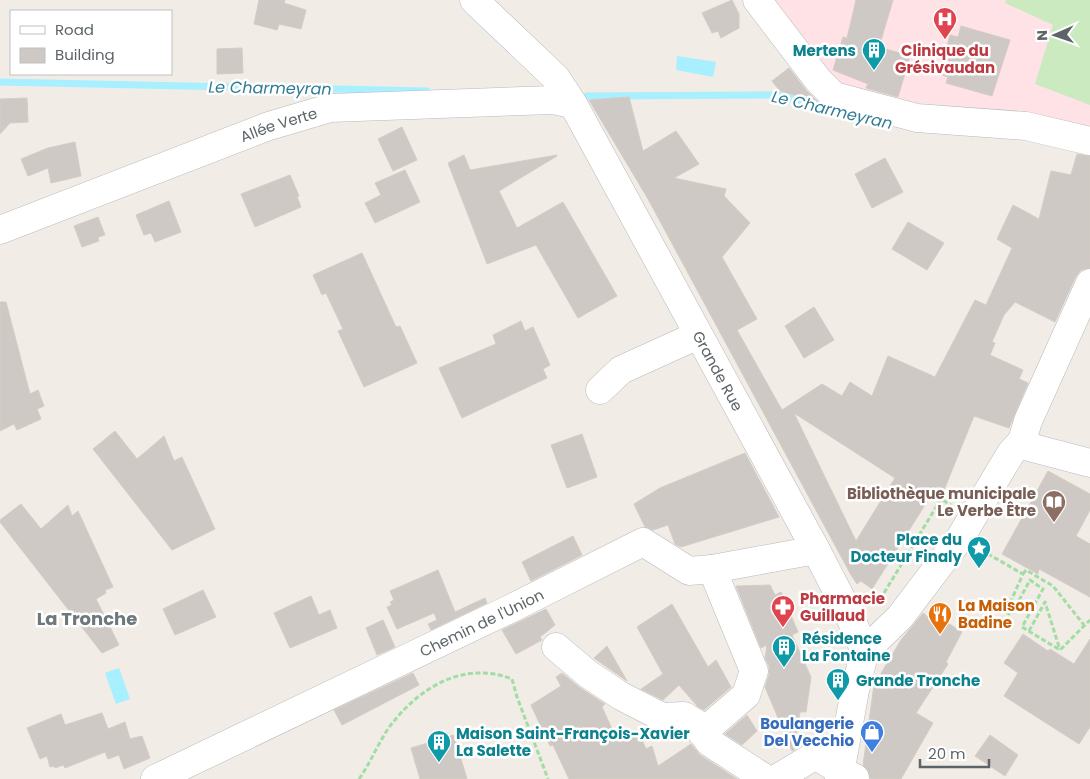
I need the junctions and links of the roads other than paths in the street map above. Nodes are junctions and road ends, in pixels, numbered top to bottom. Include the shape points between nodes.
1 (474, 0) edge
2 (757, 0) edge
3 (574, 104) junction
4 (1090, 141) edge
5 (0, 230) edge
6 (1090, 283) edge
7 (698, 335) junction
8 (600, 390) dead end
9 (1022, 441) junction
10 (1090, 463) edge
11 (816, 550) junction
12 (712, 569) junction
13 (556, 647) dead end
14 (865, 651) junction
15 (702, 733) junction
16 (845, 776) edge
17 (155, 779) edge
18 (766, 779) edge
19 (776, 779) edge

1 - 3 street, Grande Rue via 556,78
2 - 4 street via 834,96 918,118 1026,126
3 - 5 street, Allée Verte via 552,100 330,108 269,126
3 - 7 street, Grande Rue
6 - 9 street via 1028,420
7 - 8 street via 620,370
7 - 11 street, Grande Rue
9 - 10 street via 1029,447
9 - 14 street via 1011,453 966,528 900,616
11 - 12 street, Chemin de l'Union
11 - 14 street, Grande Rue
12 - 15 street via 754,670 746,695
12 - 17 street, Chemin de l'Union via 689,571 643,542
13 - 15 street via 621,696 662,717 684,716 697,724
14 - 16 street via 855,690
15 - 18 street via 709,742
16 - 19 street via 816,755

